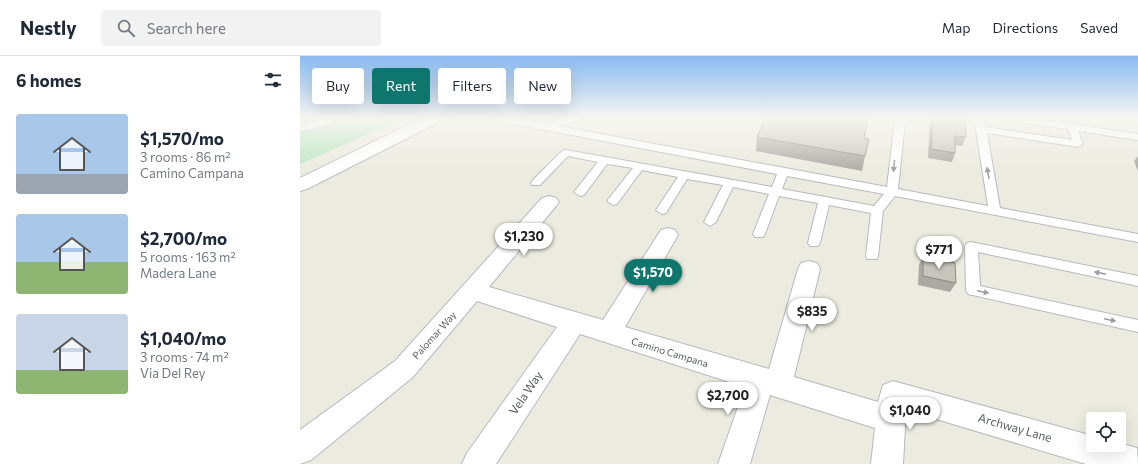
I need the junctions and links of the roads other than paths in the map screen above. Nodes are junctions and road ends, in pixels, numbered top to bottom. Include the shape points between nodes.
1 (399, 136) edge
2 (593, 136) edge
3 (898, 136) edge
4 (982, 136) edge
5 (1023, 136) edge
6 (1075, 136) edge
7 (605, 160) junction
8 (640, 166) junction
9 (783, 172) junction
10 (684, 174) junction
11 (536, 183) dead end
12 (730, 183) junction
13 (300, 185) edge
14 (776, 191) junction
15 (580, 192) dead end
16 (892, 192) junction
17 (824, 200) junction
18 (613, 201) dead end
19 (549, 202) dead end
20 (662, 210) dead end
21 (878, 210) junction
22 (995, 211) junction
23 (710, 222) dead end
24 (759, 234) dead end
25 (668, 235) dead end
26 (1138, 238) edge
27 (814, 243) dead end
28 (872, 256) dead end
29 (809, 269) dead end
30 (1138, 281) edge
31 (473, 291) junction
32 (574, 322) junction
33 (1138, 326) edge
34 (608, 333) junction
35 (770, 382) junction
36 (892, 407) junction
37 (300, 449) edge
38 (478, 464) edge
39 (734, 464) edge
40 (887, 464) edge
41 (1137, 464) edge

1 - 13 street
2 - 9 lane
3 -> 16 lane
22 -> 4 lane
5 - 6 lane via 1078,144
7 - 8 lane
7 - 11 lane via 566,152
7 - 15 lane
8 - 10 lane
8 - 18 lane
9 - 14 lane
9 - 16 lane
10 - 12 lane
10 - 20 lane
12 - 14 lane
12 - 23 lane
14 - 17 lane
14 - 24 lane
16 - 21 lane
16 - 22 lane
17 - 21 lane
17 - 27 lane
19 - 31 street, Palomar Way
21 - 28 lane
22 - 26 lane
25 - 34 street
29 - 35 street
30 -> 33 lane via 970,246 973,290
31 - 32 street, Camino Campana
31 - 37 street, Palomar Way via 404,369
32 - 34 street, Camino Campana
32 - 38 street, Vela Way
34 - 35 street, Camino Campana
35 - 36 street, Camino Campana
35 - 39 street
36 - 40 street
36 - 41 street, Archway Lane via 939,406

